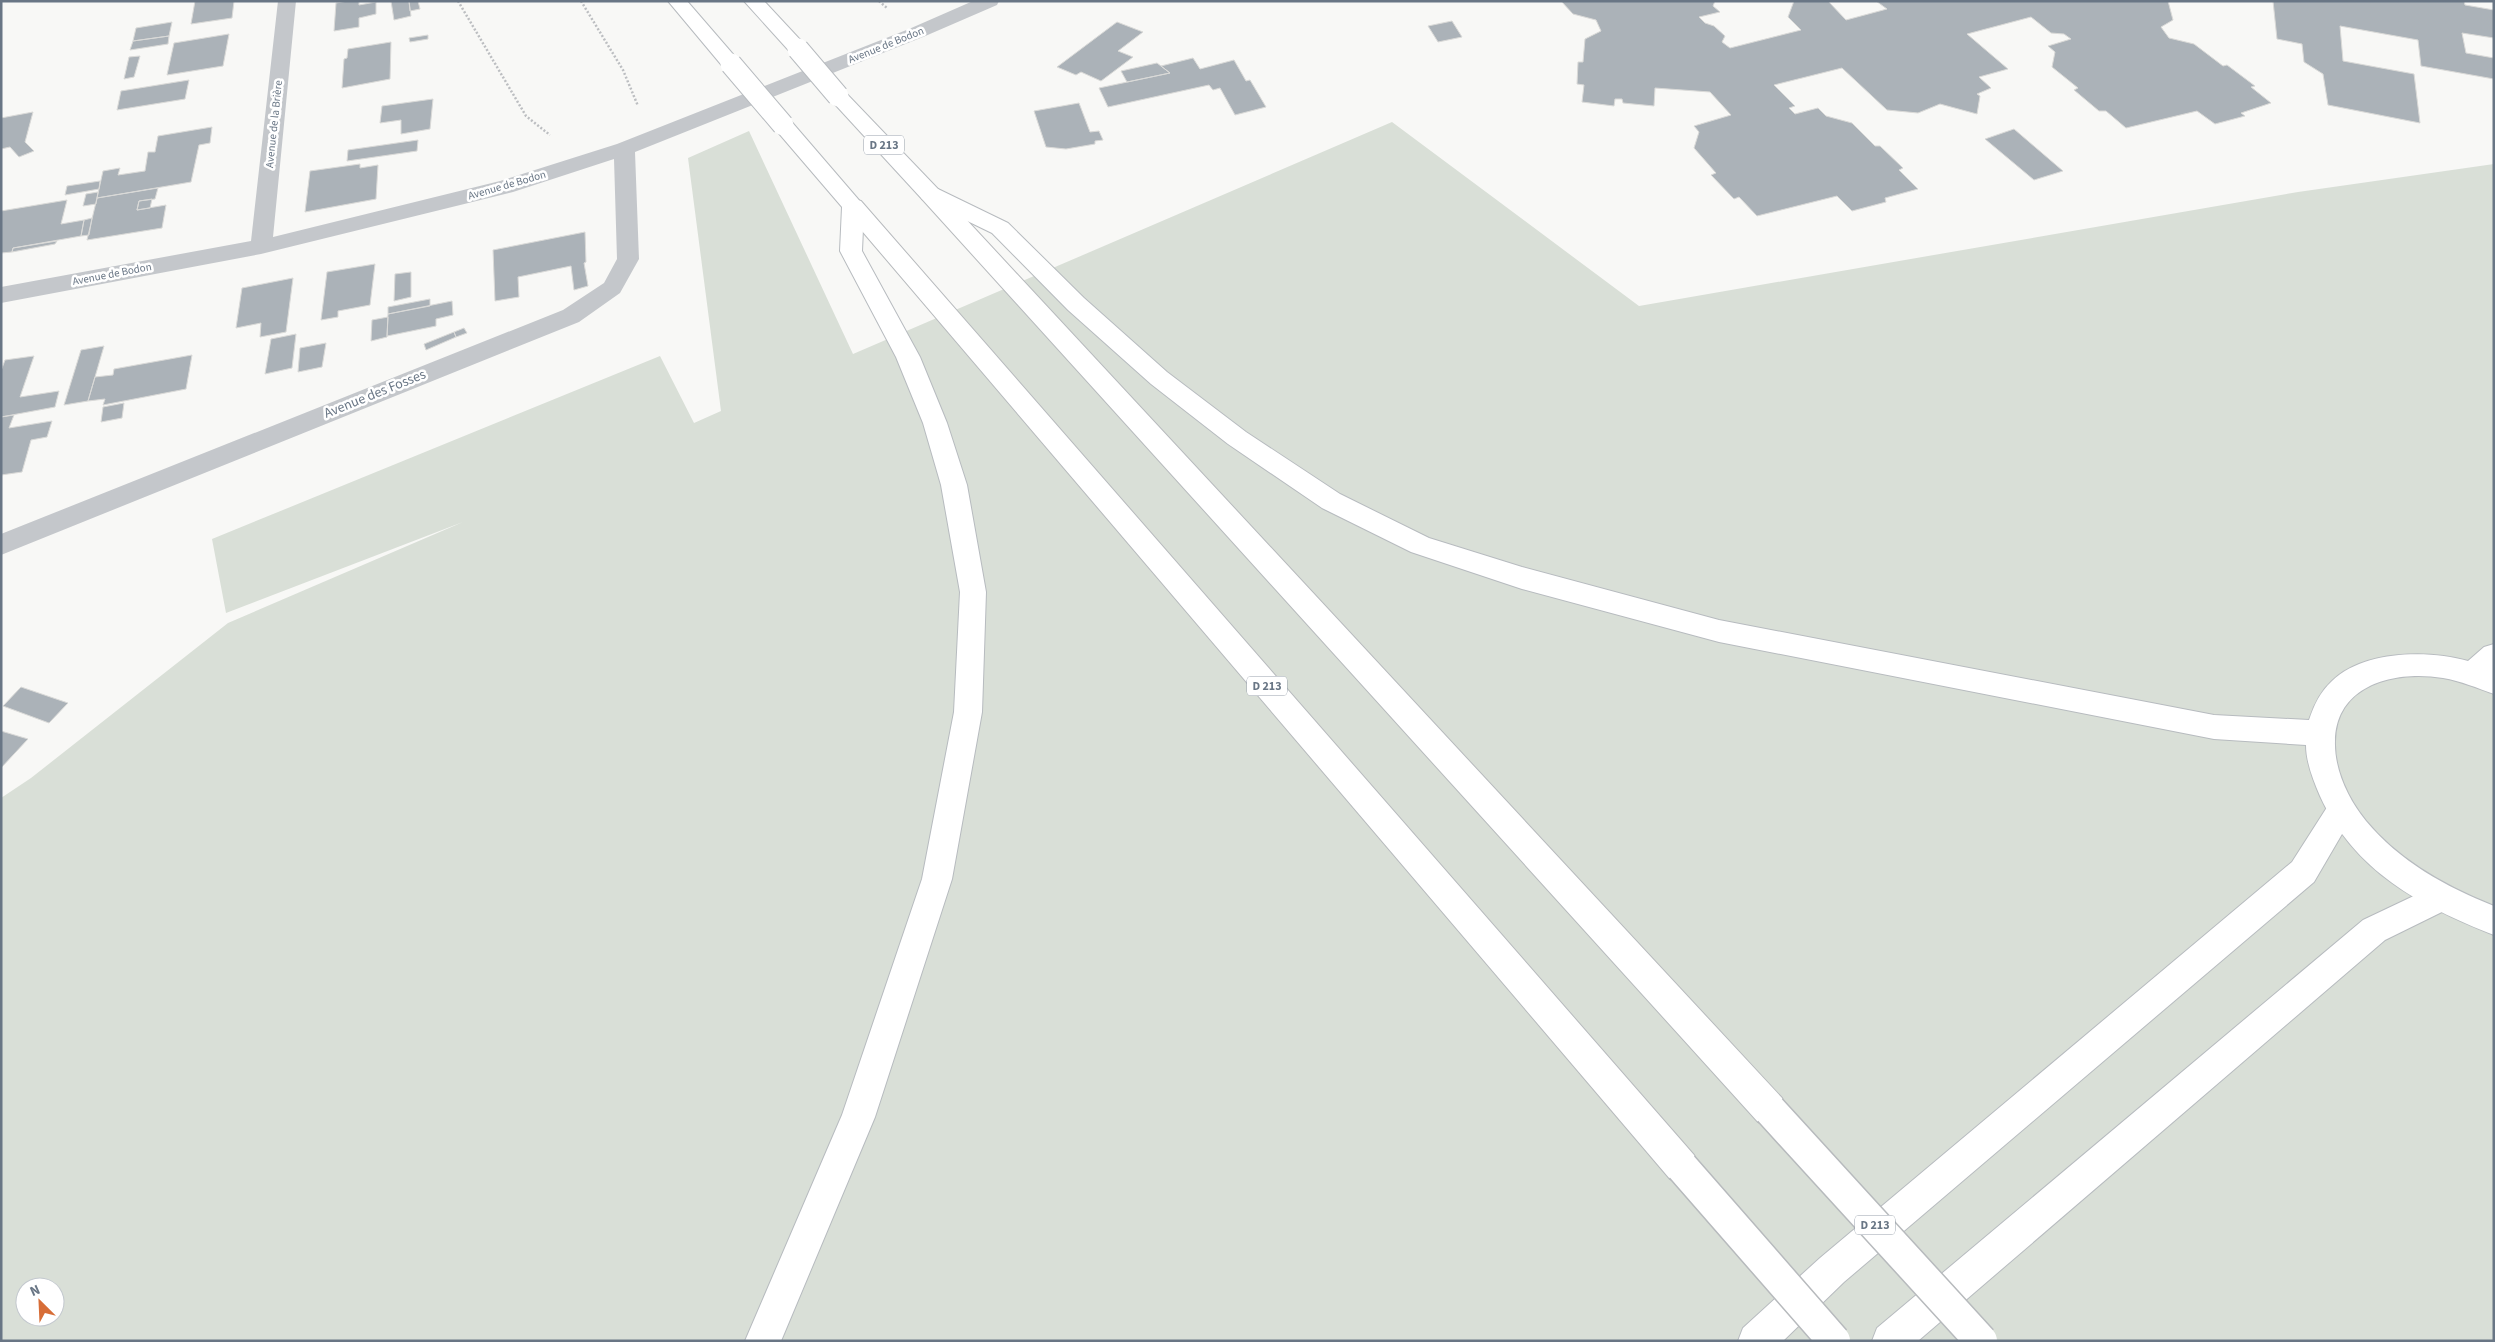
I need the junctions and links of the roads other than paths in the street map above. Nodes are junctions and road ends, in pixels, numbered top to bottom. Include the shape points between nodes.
1 (287, 1) edge
2 (677, 1) edge
3 (753, 1) edge
4 (978, 4) edge
5 (616, 152) junction
6 (930, 194) junction
7 (853, 206) junction
8 (261, 247) junction
9 (1, 295) edge
10 (1, 545) edge
11 (2494, 655) edge
12 (2483, 678) edge
13 (2318, 733) junction
14 (2341, 810) junction
15 (2439, 898) junction
16 (2494, 921) edge
17 (763, 1341) edge
18 (1756, 1341) edge
19 (1834, 1341) edge
20 (1890, 1341) edge
21 (1981, 1341) edge

1 - 8 street, Avenue de la Brière
2 - 7 main road, D 213, bridge
3 - 6 main road, D 213, bridge
4 - 5 street, Avenue de Bodon
5 - 8 street, Avenue de Bodon via 505,187
5 - 10 street, Avenue des Fosses via 628,259 612,288 571,316
6 - 13 main road via 1000,228 1076,304 1159,378 1237,438 1331,501 1420,545 1522,578 1719,631 2214,726
6 - 21 main road, D 213, bridge
7 - 17 main road via 851,251 908,357 935,423 954,485 973,592 968,712 937,879 858,1116
7 - 19 main road, D 213, bridge
8 - 9 street, Avenue de Bodon
11 - 12 main road
12 - 13 main road via 2426,665 2385,667 2351,680 2328,702
13 - 14 main road via 2322,770
14 - 15 main road via 2367,843 2400,872
14 - 18 main road via 2303,872 1832,1270
15 - 16 main road
15 - 20 main road via 2374,930

